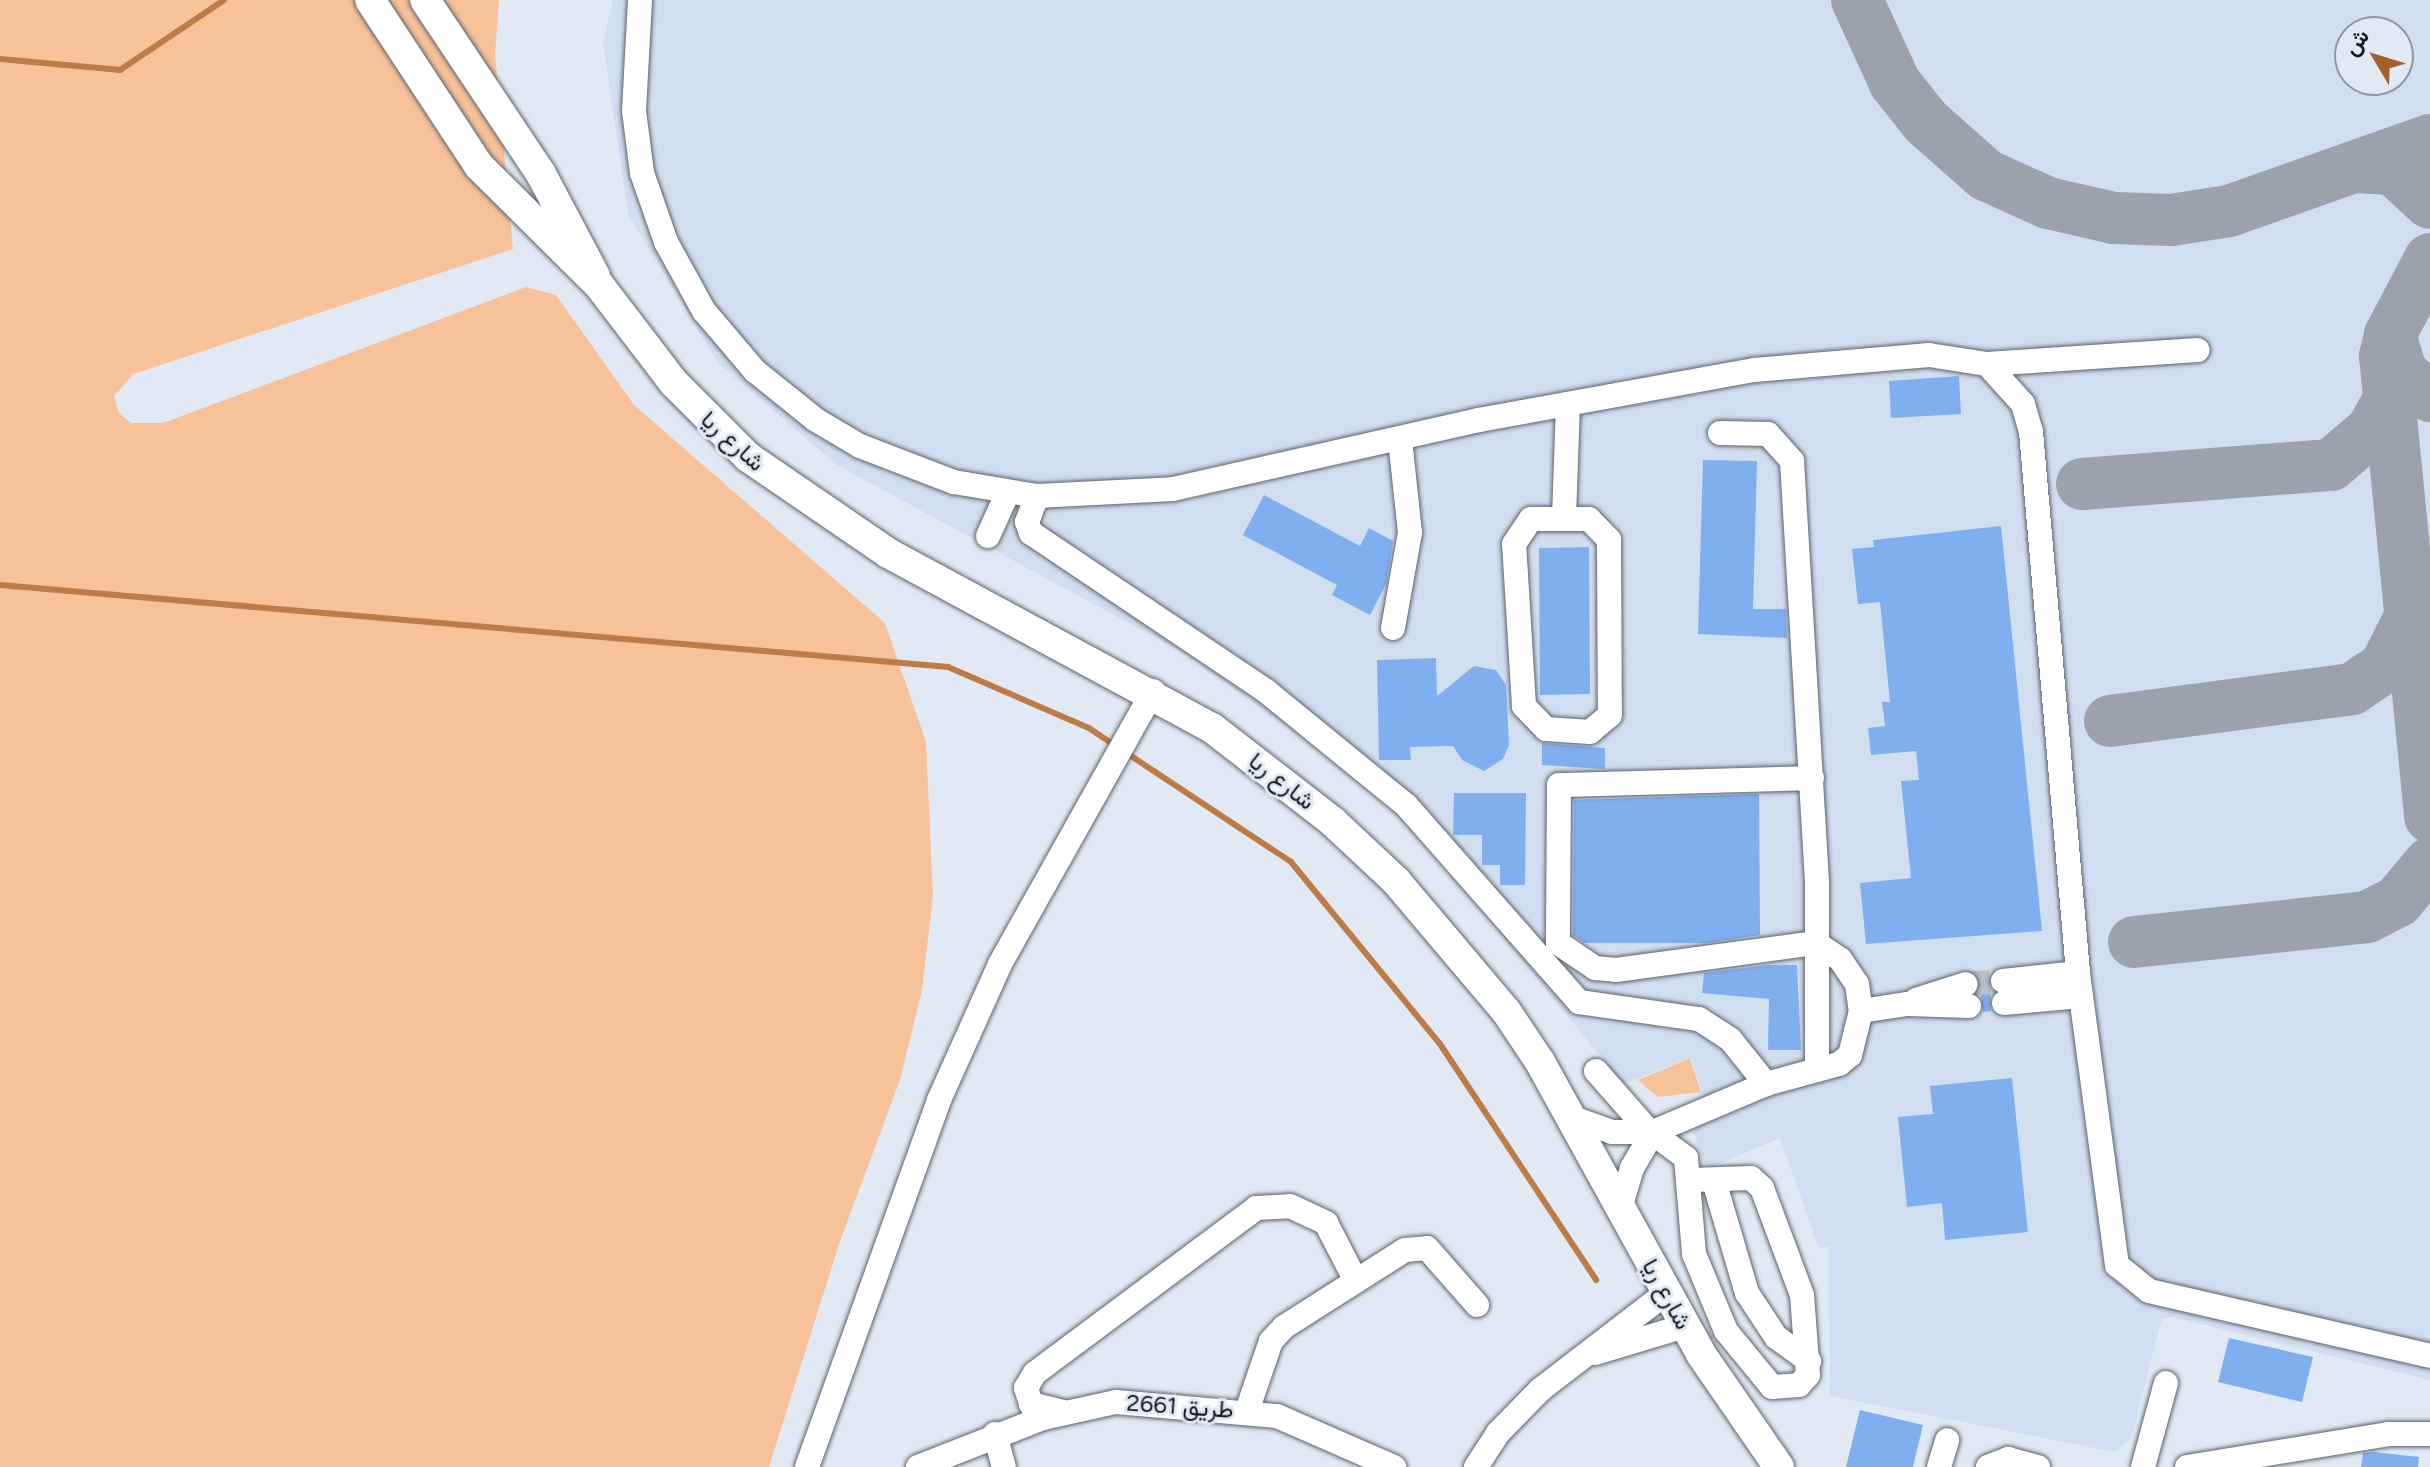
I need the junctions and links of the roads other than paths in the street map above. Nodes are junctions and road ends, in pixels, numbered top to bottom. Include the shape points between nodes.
1 (370, 0) edge
2 (425, 0) edge
3 (640, 0) edge
4 (599, 285) junction
5 (2198, 350) dead end
6 (1987, 364) junction
7 (1568, 404) junction
8 (1720, 433) dead end
9 (1400, 439) junction
10 (1008, 492) junction
11 (1037, 496) junction
12 (1564, 518) junction
13 (988, 536) dead end
14 (1393, 628) dead end
15 (1153, 691) junction
16 (1812, 778) junction
17 (1816, 943) junction
18 (2079, 984) junction
19 (2004, 992) tunnel mouth
20 (1968, 995) tunnel mouth
21 (1861, 1011) junction
22 (1817, 1070) junction
23 (1596, 1071) dead end
24 (1766, 1084) junction
25 (1573, 1118) junction
26 (1653, 1132) junction
27 (1703, 1180) junction
28 (1620, 1209) junction
29 (1356, 1281) junction
30 (1666, 1293) junction
31 (1477, 1305) dead end
32 (1685, 1326) junction
33 (1593, 1354) junction
34 (2430, 1356) edge
35 (1809, 1361) junction
36 (2166, 1383) dead end
37 (1247, 1411) junction
38 (1066, 1412) junction
39 (995, 1434) junction
40 (2430, 1434) edge
41 (1947, 1440) dead end
42 (2315, 1457) edge
43 (807, 1467) edge
44 (918, 1467) edge
45 (1004, 1467) edge
46 (1394, 1467) edge
47 (1476, 1467) edge
48 (1779, 1467) edge
49 (1939, 1467) edge
50 (1988, 1467) edge
51 (2038, 1467) edge
52 (2143, 1467) edge
53 (2187, 1467) edge

1 - 4 main road via 479,166
2 - 4 main road via 541,174
3 - 10 street via 633,97 642,173 666,242 704,311 755,371 816,420 906,467
4 - 15 main road, شارع ريا via 710,422 792,491 888,553
5 - 6 street
6 - 7 street via 1929,355 1754,370
6 - 18 street via 2023,404 2031,432
7 - 9 street
7 - 12 street
8 - 16 street via 1768,434 1792,461
9 - 11 street via 1173,489
9 - 14 street via 1410,533
10 - 11 street
10 - 13 street
11 - 24 street via 1027,522 1031,533 1266,691 1406,805 1579,1002 1699,1019 1730,1039
12 - 12 street via 1531,519 1515,538 1524,706 1546,729 1590,732 1610,715 1609,540 1597,523
15 - 25 main road, شارع ريا via 1268,769 1396,881 1506,1011
15 - 43 street via 1115,749 1000,964 939,1100
16 - 17 street
16 - 17 street via 1564,783 1554,793 1555,838 1558,943 1595,968 1636,969
17 - 21 street via 1840,959 1857,984
17 - 22 street
18 - 19 street
18 - 34 street via 2113,1256 2129,1281 2149,1291
20 - 21 street
21 - 22 street via 1850,1055
22 - 24 street
23 - 26 street
24 - 26 street
25 - 26 street via 1612,1132
25 - 28 main road, شارع ريا
26 - 27 street via 1686,1158
26 - 28 street via 1632,1168
27 - 35 street via 1751,1301 1776,1337
27 - 35 street via 1751,1178 1762,1188 1802,1295
27 - 35 street via 1694,1254 1726,1331 1777,1390 1803,1383
28 - 30 main road, شارع ريا
29 - 31 street via 1405,1250 1427,1248
29 - 37 street via 1271,1341
29 - 38 street via 1326,1223 1290,1206 1256,1208 1035,1373 1026,1388 1031,1404
30 - 32 main road, شارع ريا
30 - 33 street
32 - 33 street
32 - 48 main road, شارع ريا
33 - 47 street via 1518,1411
36 - 52 street
37 - 38 street, طريق 2661 via 1116,1402
37 - 46 street, طريق 2661 via 1305,1425
38 - 39 street, طريق 2661
39 - 44 street, طريق 2661
39 - 45 street
40 - 42 street
41 - 49 street
42 - 53 street
50 - 51 street via 2008,1459

